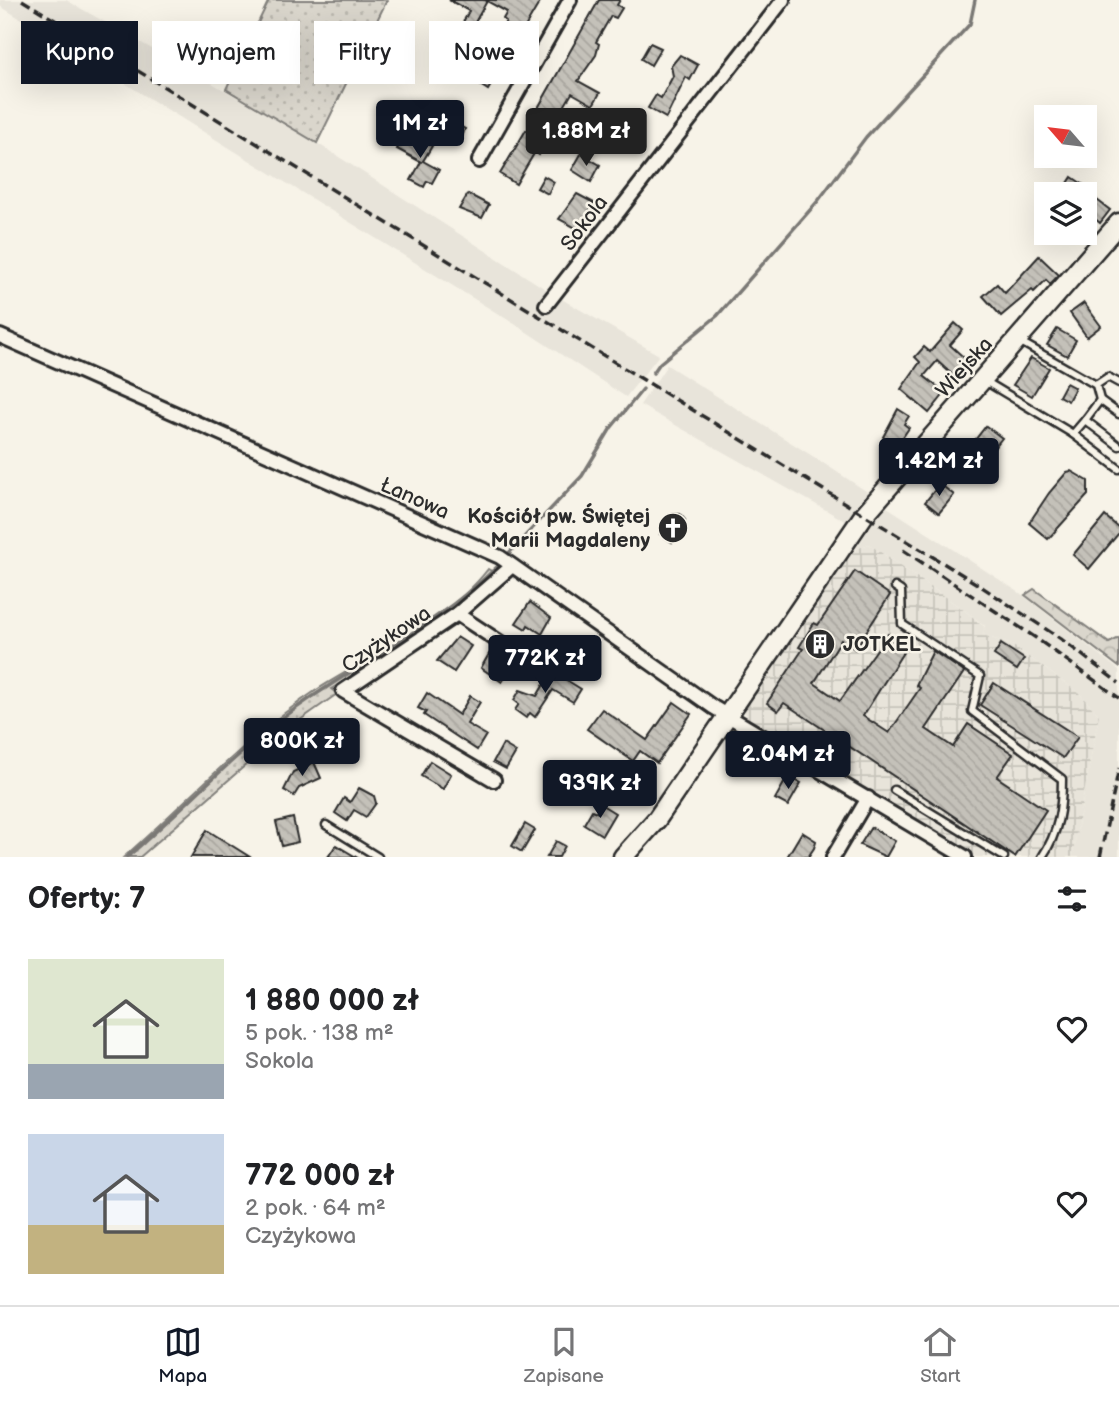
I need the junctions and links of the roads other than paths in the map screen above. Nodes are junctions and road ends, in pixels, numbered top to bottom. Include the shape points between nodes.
1 (570, 0) edge
2 (783, 0) edge
3 (479, 161) dead end
4 (1119, 223) edge
5 (545, 305) dead end
6 (0, 336) edge
7 (1019, 341) junction
8 (984, 380) junction
9 (1119, 383) edge
10 (1096, 385) junction
11 (1100, 400) junction
12 (1119, 414) edge
13 (1085, 420) junction
14 (1073, 434) junction
15 (1119, 446) edge
16 (1119, 469) edge
17 (512, 566) junction
18 (895, 587) dead end
19 (457, 614) junction
20 (542, 670) dead end
21 (727, 716) junction
22 (494, 780) dead end
23 (894, 790) dead end
24 (868, 798) junction
25 (326, 825) dead end
26 (378, 857) edge
27 (623, 857) edge
28 (833, 857) edge
29 (965, 857) edge
30 (1004, 857) edge
31 (1042, 857) edge

1 - 3 street
2 - 5 street, Sokola
4 - 7 street, Wiejska
6 - 17 street, Łanowa
7 - 8 street, Wiejska
7 - 10 lane
8 - 14 lane
8 - 21 street, Wiejska via 864,515
9 - 10 lane via 1108,377
10 - 11 lane
11 - 12 lane
11 - 13 lane
13 - 14 lane
13 - 15 lane
14 - 16 lane
17 - 19 street, Czyżykowa
17 - 21 street, Łanowa
18 - 31 lane via 901,592 902,624 980,676 972,711 1062,779 1062,813
19 - 20 street, Czyżykowa
19 - 22 street, Czyżykowa via 343,691
21 - 24 street, Łanowa
21 - 27 street, Wiejska via 657,819
23 - 30 lane
24 - 28 street
24 - 29 street, Łanowa
25 - 26 lane

